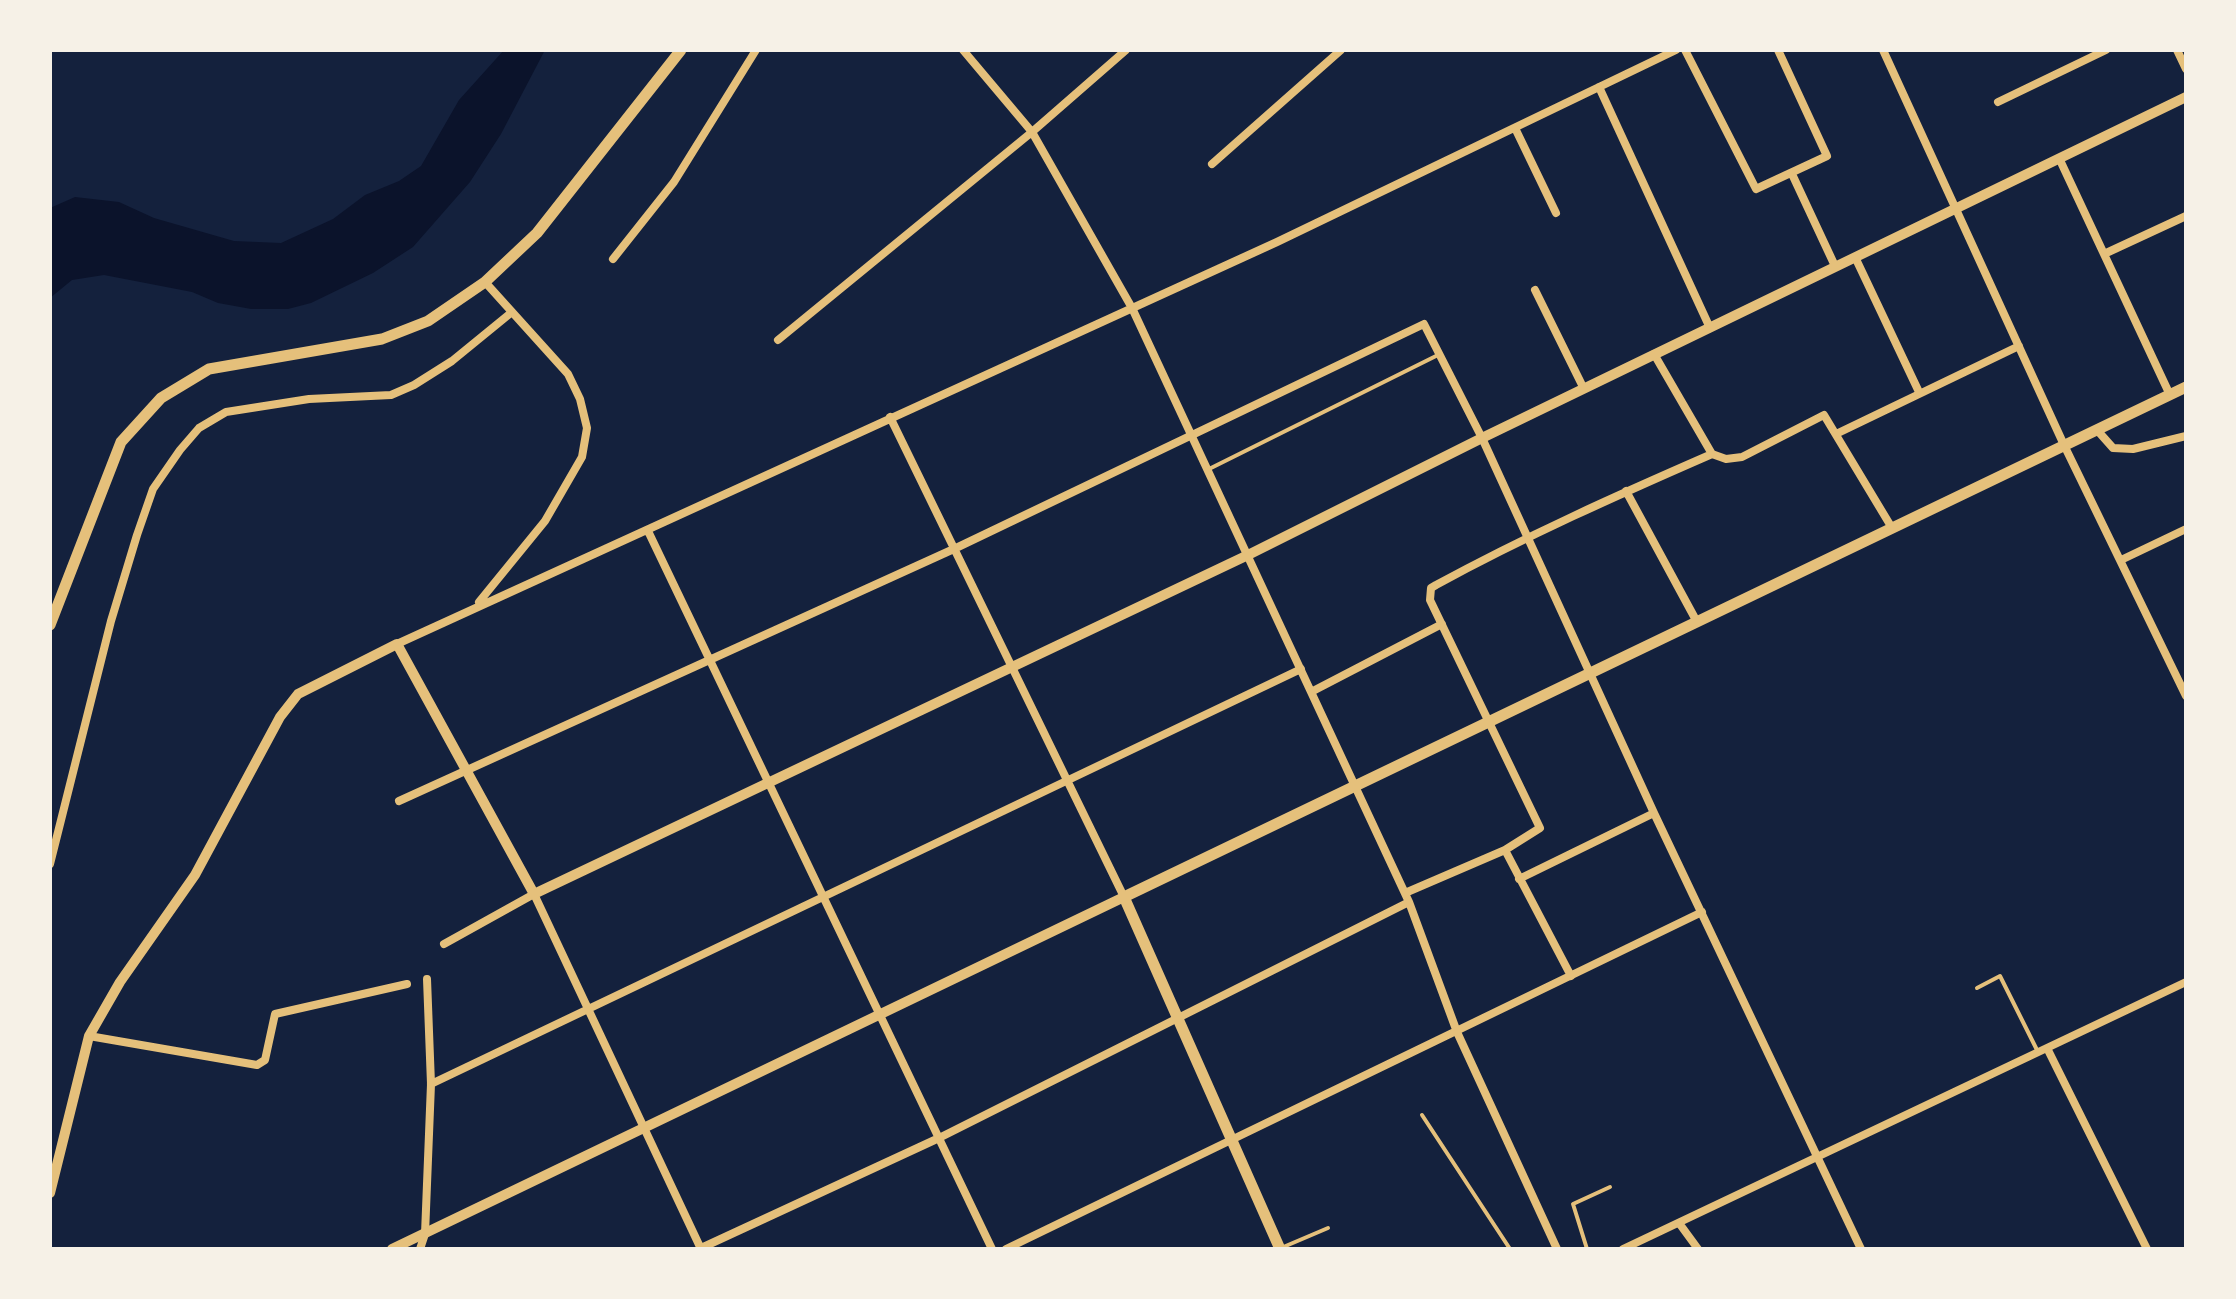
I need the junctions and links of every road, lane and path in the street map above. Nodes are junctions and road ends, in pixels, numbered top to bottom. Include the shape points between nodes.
1 (681, 50) edge
2 (756, 50) edge
3 (962, 50) edge
4 (1126, 50) edge
5 (1341, 50) edge
6 (1676, 50) edge
7 (1684, 50) edge
8 (1778, 50) edge
9 (1883, 50) edge
10 (2106, 50) edge
11 (2177, 50) edge
12 (2186, 68) edge
13 (1599, 87) junction
14 (2186, 98) edge
15 (1998, 102) dead end
16 (1516, 128) junction
17 (1032, 132) junction
18 (2059, 158) junction
19 (1212, 164) dead end
20 (1792, 174) junction
21 (1955, 208) junction
22 (1556, 213) dead end
23 (2186, 216) edge
24 (2104, 254) junction
25 (1855, 257) junction
26 (613, 259) dead end
27 (1835, 266) junction
28 (485, 282) junction
29 (1534, 290) dead end
30 (1132, 308) junction
31 (512, 312) junction
32 (1710, 328) junction
33 (778, 340) dead end
34 (2020, 346) junction
35 (1440, 354) junction
36 (1654, 354) junction
37 (2186, 388) edge
38 (1584, 389) junction
39 (1919, 392) junction
40 (2170, 395) junction
41 (890, 417) junction
42 (2098, 430) junction
43 (1836, 434) junction
44 (1192, 435) junction
45 (2186, 436) edge
46 (1482, 438) junction
47 (2064, 445) junction
48 (1712, 454) junction
49 (1208, 470) junction
50 (1626, 491) junction
51 (1892, 528) junction
52 (2186, 529) edge
53 (648, 531) junction
54 (1526, 536) junction
55 (956, 548) junction
56 (1248, 555) junction
57 (2120, 560) junction
58 (476, 606) junction
59 (1697, 622) junction
60 (1442, 624) junction
61 (50, 625) edge
62 (397, 644) junction
63 (710, 662) junction
64 (1010, 667) junction
65 (1301, 669) junction
66 (1591, 672) junction
67 (2184, 685) edge
68 (1312, 692) junction
69 (2186, 696) edge
70 (1490, 721) junction
71 (463, 769) junction
72 (1066, 780) junction
73 (770, 781) junction
74 (1355, 786) junction
75 (399, 801) dead end
76 (1654, 813) junction
77 (1505, 850) junction
78 (50, 864) edge
79 (1519, 878) junction
80 (534, 894) junction
81 (824, 896) junction
82 (1124, 897) junction
83 (1407, 898) junction
84 (1702, 912) junction
85 (444, 944) dead end
86 (1571, 976) junction
87 (427, 980) dead end
88 (2186, 982) edge
89 (408, 984) dead end
90 (1978, 988) dead end
91 (588, 1009) junction
92 (880, 1015) junction
93 (1178, 1019) junction
94 (1457, 1032) junction
95 (89, 1036) junction
96 (2043, 1050) junction
97 (431, 1084) junction
98 (1422, 1115) dead end
99 (644, 1129) junction
100 (939, 1138) junction
101 (1231, 1140) junction
102 (1818, 1159) junction
103 (1610, 1187) dead end
104 (50, 1193) edge
105 (1679, 1224) junction
106 (1328, 1228) dead end
107 (426, 1234) junction
108 (392, 1249) edge
109 (420, 1249) edge
110 (701, 1249) edge
111 (992, 1249) edge
112 (1006, 1249) edge
113 (1280, 1249) edge
114 (1510, 1249) edge
115 (1557, 1249) edge
116 (1587, 1249) edge
117 (1623, 1249) edge
118 (1698, 1249) edge
119 (1861, 1249) edge
120 (2147, 1249) edge

1 - 28 main road via 537,233
2 - 26 street via 674,182
3 - 17 street
4 - 17 street
5 - 19 street
6 - 13 street
7 - 20 street via 1756,189
8 - 20 street via 1827,156
9 - 21 street
10 - 15 street
11 - 12 street
13 - 16 street
13 - 32 street
14 - 18 street
16 - 22 street
16 - 30 street
17 - 30 street
17 - 33 street
18 - 21 street
18 - 24 street
20 - 27 street
21 - 25 street
21 - 34 street
23 - 24 street
24 - 40 street
25 - 27 street
25 - 39 street
27 - 32 street
28 - 31 street
28 - 61 main road via 428,321 382,340 209,369 161,398 121,442
29 - 38 street
30 - 41 street
30 - 44 street
31 - 58 street via 568,374 587,428 582,457 544,521
31 - 78 street via 414,386 390,395 226,412 180,450 153,489 110,620
32 - 36 street
34 - 39 street
34 - 47 street
35 - 44 street via 1424,324
35 - 46 street
35 - 49 lane
36 - 38 street
36 - 48 street
37 - 40 main road
38 - 46 street
39 - 43 street
40 - 42 main road
41 - 53 street
41 - 55 street
42 - 45 street via 2113,448 2134,450
42 - 47 main road
43 - 48 street via 1825,415 1742,456 1726,460
43 - 51 street
44 - 49 street
44 - 55 street
46 - 54 street
46 - 56 street
47 - 51 main road
47 - 57 street
48 - 50 street
49 - 56 street
50 - 54 street
50 - 59 street
51 - 59 main road
52 - 57 street
53 - 58 street
53 - 63 street
54 - 60 street via 1436,584 1429,593
54 - 66 street
55 - 63 street
55 - 64 street
56 - 64 street
56 - 65 street
57 - 67 street
58 - 62 street
59 - 66 main road
60 - 68 street
60 - 70 street
62 - 71 street
62 - 95 street via 298,694 195,875
63 - 71 street
63 - 73 street
64 - 72 street
64 - 73 street
65 - 68 street
65 - 72 street
66 - 70 main road
66 - 76 street
67 - 69 street
68 - 74 street
70 - 74 main road
70 - 77 street via 1540,826
71 - 75 street
71 - 80 street
72 - 81 street
72 - 82 street
73 - 80 street
73 - 81 street
74 - 82 main road
74 - 83 street
76 - 79 street
76 - 84 street
77 - 79 street
77 - 83 street
79 - 86 street
80 - 85 street
80 - 91 street
81 - 91 street
81 - 92 street
82 - 92 street
82 - 93 main road
83 - 93 street
83 - 94 street
84 - 86 street
84 - 102 street
86 - 94 street
87 - 97 street
88 - 96 street
89 - 95 street via 275,1014 265,1060 257,1065
90 - 96 lane via 2000,976
91 - 97 street
91 - 99 street
92 - 99 street
92 - 100 street
93 - 100 street
93 - 101 main road
94 - 101 street
94 - 115 street
95 - 104 street
96 - 102 street
96 - 120 street
97 - 107 street
98 - 114 lane
99 - 107 street
99 - 110 street
100 - 110 street
100 - 111 street
101 - 112 street
101 - 113 main road
102 - 105 street
102 - 119 street
103 - 116 lane via 1573,1204
105 - 117 street
105 - 118 street
106 - 113 lane
107 - 108 street
107 - 109 street

